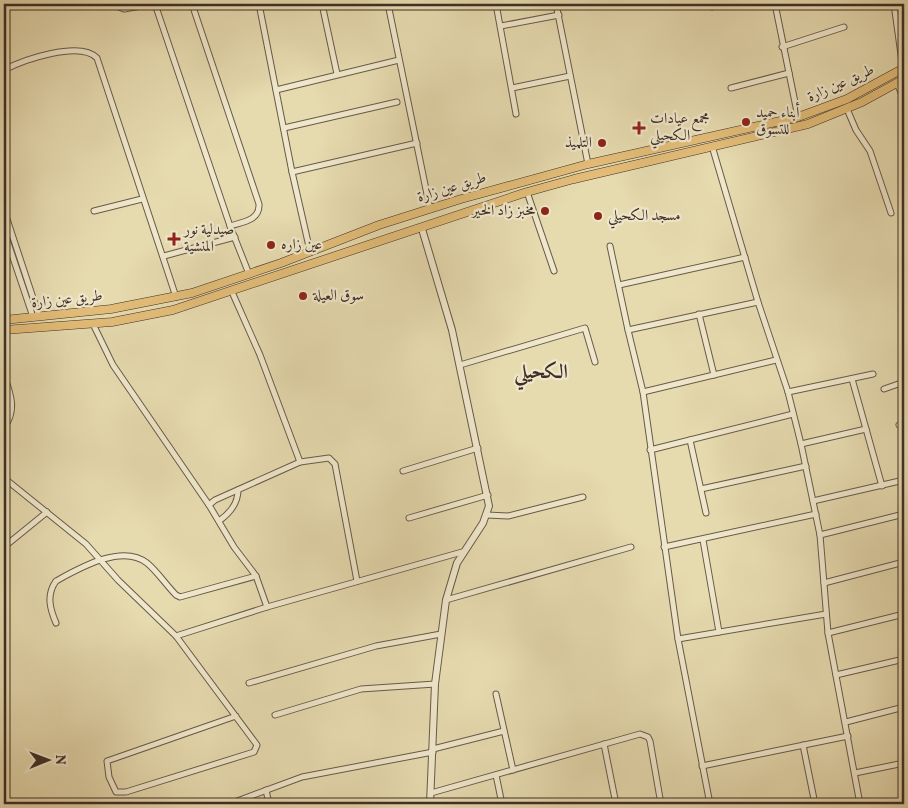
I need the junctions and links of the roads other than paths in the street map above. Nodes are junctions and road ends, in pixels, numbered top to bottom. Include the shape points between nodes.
1 (117, 4) edge
2 (154, 4) edge
3 (192, 4) edge
4 (259, 4) edge
5 (322, 4) edge
6 (388, 4) edge
7 (496, 4) edge
8 (556, 4) edge
9 (721, 4) edge
10 (775, 4) edge
11 (894, 4) edge
12 (712, 6) dead end
13 (559, 15) junction
14 (501, 26) junction
15 (844, 27) dead end
16 (782, 47) junction
17 (399, 60) junction
18 (904, 68) edge
19 (4, 70) edge
20 (789, 73) junction
21 (337, 74) junction
22 (570, 76) junction
23 (901, 81) edge
24 (512, 88) junction
25 (731, 88) dead end
26 (276, 90) junction
27 (904, 100) edge
28 (397, 102) dead end
29 (847, 109) junction
30 (516, 114) dead end
31 (798, 117) junction
32 (284, 128) junction
33 (416, 144) junction
34 (712, 146) junction
35 (588, 164) junction
36 (292, 172) junction
37 (528, 192) junction
38 (142, 199) junction
39 (461, 199) junction
40 (430, 208) junction
41 (4, 210) edge
42 (94, 211) dead end
43 (467, 213) junction
44 (891, 213) dead end
45 (379, 225) junction
46 (230, 226) junction
47 (422, 229) junction
48 (4, 231) edge
49 (235, 237) junction
50 (384, 242) junction
51 (610, 246) dead end
52 (310, 251) junction
53 (164, 256) junction
54 (745, 258) junction
55 (554, 271) dead end
56 (250, 274) junction
57 (619, 285) junction
58 (232, 292) junction
59 (176, 297) junction
60 (758, 302) junction
61 (699, 314) junction
62 (36, 317) junction
63 (4, 320) edge
64 (93, 324) junction
65 (4, 330) edge
66 (628, 330) junction
67 (776, 360) junction
68 (595, 362) dead end
69 (460, 365) junction
70 (874, 374) dead end
71 (714, 375) junction
72 (4, 376) edge
73 (852, 379) junction
74 (904, 382) edge
75 (884, 389) dead end
76 (643, 392) junction
77 (788, 392) junction
78 (794, 414) junction
79 (4, 428) edge
80 (866, 429) junction
81 (690, 440) junction
82 (801, 444) junction
83 (478, 448) junction
84 (650, 450) junction
85 (300, 462) junction
86 (806, 466) junction
87 (403, 471) dead end
88 (4, 478) edge
89 (904, 480) edge
90 (882, 486) junction
91 (701, 489) junction
92 (238, 490) junction
93 (488, 495) junction
94 (583, 497) dead end
95 (813, 501) junction
96 (209, 505) junction
97 (47, 512) junction
98 (706, 513) dead end
99 (816, 514) junction
100 (904, 514) edge
101 (487, 515) junction
102 (409, 518) dead end
103 (219, 522) junction
104 (820, 535) junction
105 (703, 540) junction
106 (4, 547) edge
107 (631, 547) dead end
108 (664, 547) junction
109 (462, 552) junction
110 (99, 559) junction
111 (904, 562) edge
112 (256, 576) junction
113 (357, 581) junction
114 (824, 583) junction
115 (446, 600) junction
116 (267, 607) junction
117 (826, 614) junction
118 (904, 614) edge
119 (56, 623) dead end
120 (719, 632) junction
121 (828, 633) junction
122 (441, 634) junction
123 (176, 636) junction
124 (678, 639) junction
125 (904, 659) edge
126 (836, 675) junction
127 (249, 683) dead end
128 (435, 684) junction
129 (496, 694) dead end
130 (904, 707) edge
131 (275, 715) dead end
132 (236, 716) junction
133 (904, 716) edge
134 (846, 722) junction
135 (504, 731) junction
136 (848, 736) junction
137 (604, 744) junction
138 (803, 745) junction
139 (433, 751) junction
140 (904, 763) edge
141 (702, 766) junction
142 (513, 770) junction
143 (855, 773) junction
144 (496, 775) junction
145 (266, 790) junction
146 (431, 793) junction
147 (240, 802) edge
148 (229, 804) edge
149 (269, 804) edge
150 (430, 804) edge
151 (502, 804) edge
152 (616, 804) edge
153 (661, 804) edge
154 (710, 804) edge
155 (815, 804) edge
156 (860, 804) edge

1 - 2 street via 124,9
2 - 46 street
3 - 46 street via 260,204 254,218
4 - 26 street
5 - 21 street
6 - 17 street
7 - 14 street
8 - 13 street
9 - 12 street
10 - 16 street
11 - 18 street
13 - 14 street
13 - 22 street
14 - 24 street
15 - 16 street
16 - 20 street
17 - 21 street
17 - 33 street
18 - 31 main road, طريق عين زارة via 847,99
19 - 38 street via 38,55 94,54 100,64
20 - 25 street
20 - 31 street
21 - 26 street
22 - 24 street
22 - 35 street
23 - 27 street
23 - 29 main road, طريق عين زارة
24 - 30 street
26 - 32 street
28 - 32 street
29 - 34 main road, طريق عين زارة via 790,129
29 - 44 street via 870,151
31 - 35 main road, طريق عين زارة
32 - 36 street
33 - 36 street
33 - 40 street
34 - 37 main road, طريق عين زارة
34 - 54 street
35 - 39 main road, طريق عين زارة
36 - 52 street
37 - 43 main road, طريق عين زارة
37 - 55 street
38 - 42 street
38 - 53 street
39 - 40 main road, طريق عين زارة
39 - 43 main road
40 - 45 main road, طريق عين زارة
41 - 62 street
43 - 47 main road, طريق عين زارة
45 - 50 main road
45 - 52 main road, طريق عين زارة
46 - 49 street
47 - 50 main road, طريق عين زارة
47 - 69 street
48 - 62 street
49 - 53 street
49 - 56 street
50 - 58 main road, طريق عين زارة
51 - 57 street
52 - 56 main road, طريق عين زارة
53 - 59 street
54 - 57 street
54 - 60 street
56 - 59 main road, طريق عين زارة
57 - 66 street
58 - 64 main road, طريق عين زارة via 155,314
58 - 85 street via 260,355
59 - 62 main road, طريق عين زارة via 110,310
60 - 61 street
60 - 67 street
61 - 66 street
61 - 71 street
62 - 63 main road, طريق عين زارة
64 - 65 main road, طريق عين زارة
64 - 96 street via 113,365
66 - 76 street
67 - 71 street
67 - 77 street
68 - 69 street via 585,328
69 - 83 street
70 - 73 street
71 - 76 street
72 - 79 street via 12,404
73 - 77 street
73 - 80 street
74 - 75 street
76 - 84 street
77 - 78 street
78 - 81 street
78 - 82 street
80 - 82 street
80 - 90 street
81 - 84 street
81 - 91 street
82 - 86 street
83 - 87 street
83 - 93 street
84 - 108 street
85 - 92 street
85 - 113 street via 329,458 335,464
86 - 91 street
86 - 95 street
88 - 97 street
89 - 90 street
90 - 95 street
91 - 98 street
92 - 96 street
92 - 103 street via 238,498 230,513
93 - 101 street
93 - 102 street
94 - 101 street via 508,516
95 - 99 street
96 - 103 street
97 - 106 street
97 - 110 street
99 - 104 street
99 - 105 street
100 - 104 street
101 - 109 street
103 - 112 street
104 - 114 street
105 - 108 street
105 - 120 street
107 - 115 street
108 - 124 street
109 - 113 street
109 - 115 street
110 - 112 street via 133,556 146,562 180,597
110 - 119 street via 56,581 51,587 50,609
110 - 123 street
111 - 114 street
112 - 116 street
113 - 116 street
114 - 117 street
115 - 122 street
116 - 123 street
117 - 120 street
117 - 121 street
118 - 121 street
120 - 124 street
121 - 126 street
122 - 127 street via 376,646
122 - 128 street
123 - 132 street
124 - 141 street
125 - 126 street
126 - 134 street
128 - 131 street via 361,689
128 - 139 street
129 - 135 street
130 - 133 street
130 - 134 street
132 - 132 street via 257,745 254,752 126,792 116,792 109,777 107,761
134 - 136 street
135 - 139 street
135 - 142 street
136 - 138 street
136 - 143 street
137 - 142 street
137 - 152 street
137 - 153 street via 640,734 648,737
138 - 141 street
138 - 155 street
139 - 145 street via 302,777
139 - 146 street
140 - 143 street
141 - 154 street
142 - 144 street
143 - 156 street
144 - 146 street
144 - 151 street
145 - 147 street
145 - 149 street
146 - 150 street
147 - 148 street

